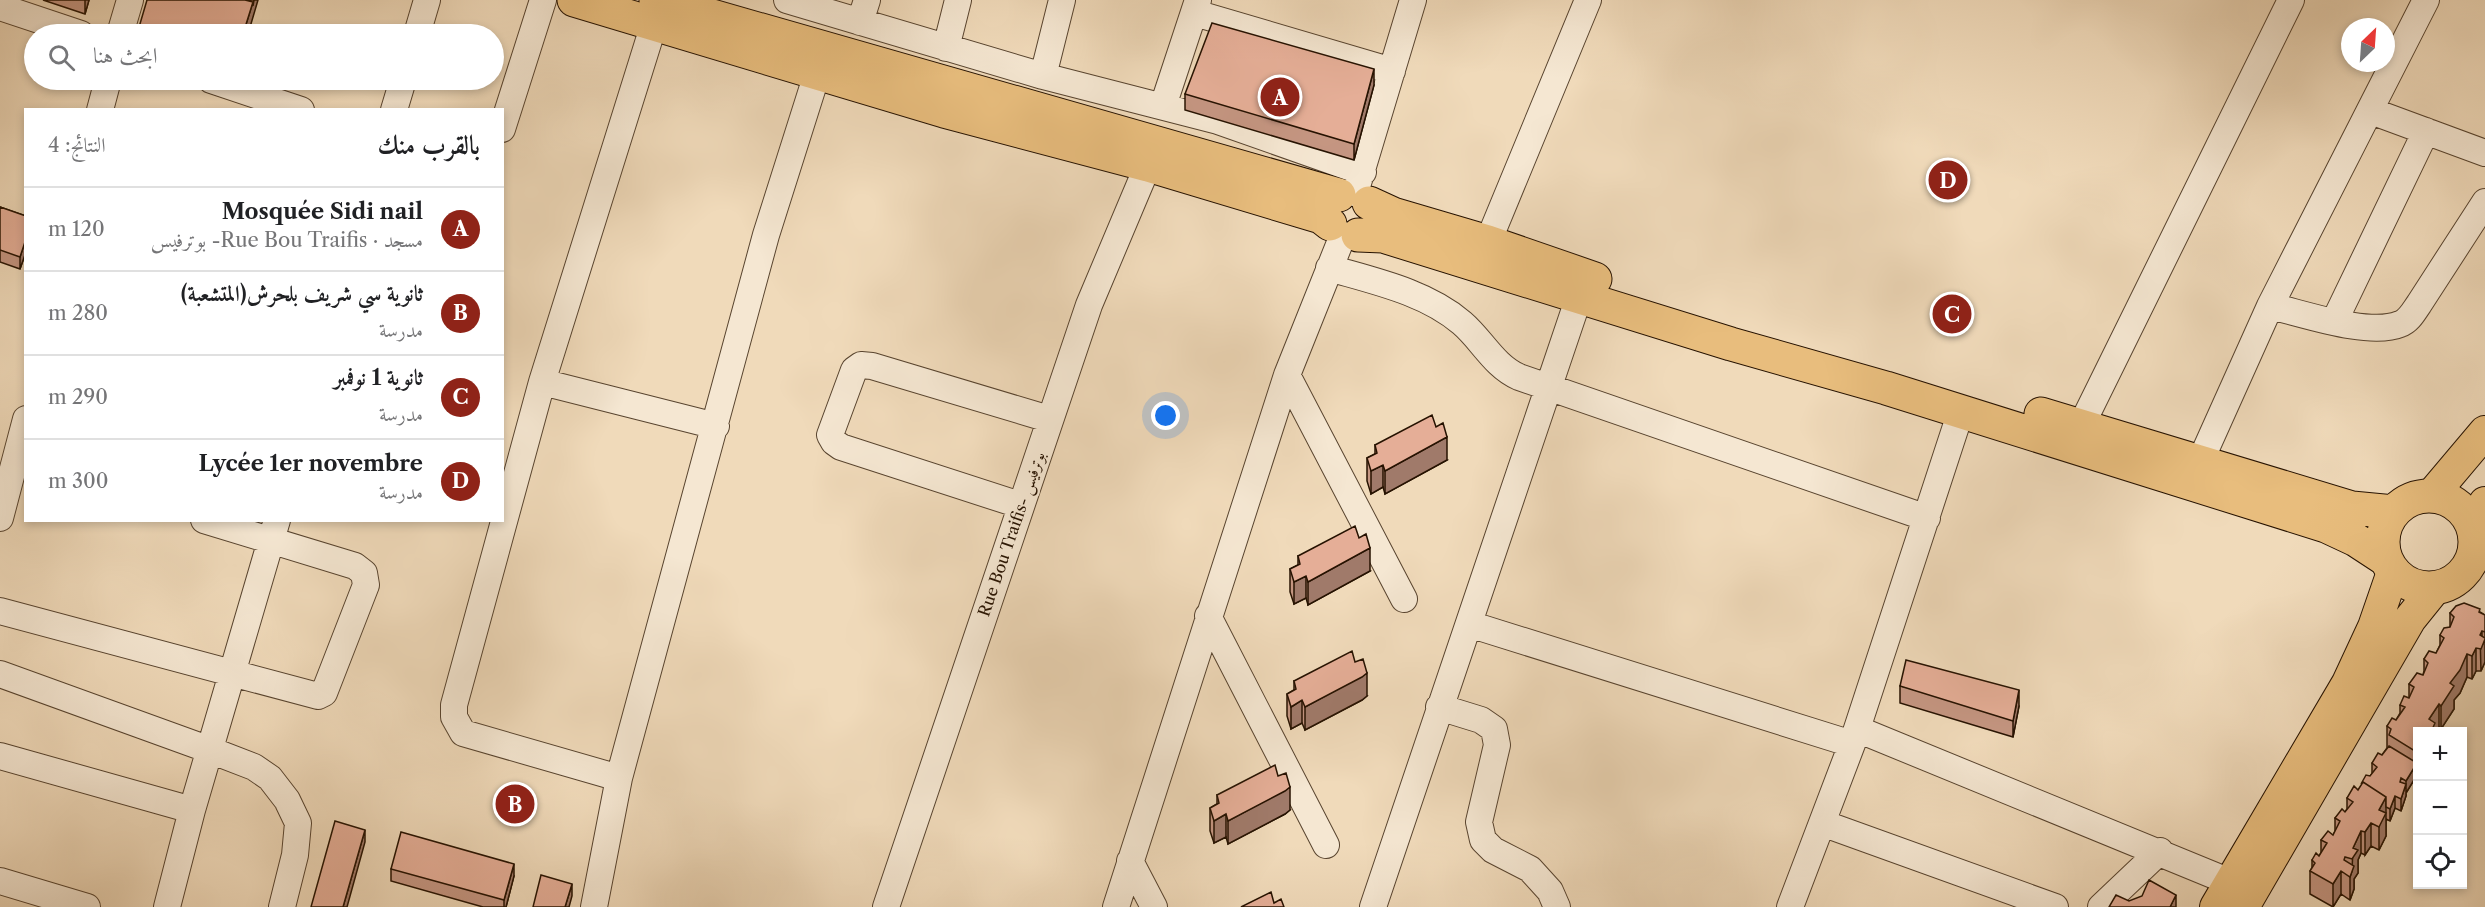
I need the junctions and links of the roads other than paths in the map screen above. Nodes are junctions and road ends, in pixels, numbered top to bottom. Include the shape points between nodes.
1 (129, 0) edge
2 (427, 0) edge
3 (543, 0) edge
4 (574, 0) edge
5 (787, 0) edge
6 (958, 0) edge
7 (1062, 0) edge
8 (1413, 0) edge
9 (1588, 0) edge
10 (2291, 0) edge
11 (2426, 0) edge
12 (1196, 6) edge
13 (0, 7) edge
14 (864, 11) edge
15 (655, 12) edge
16 (51, 24) edge
17 (123, 24) edge
18 (420, 24) edge
19 (946, 48) junction
20 (1392, 71) junction
21 (817, 74) junction
22 (1043, 76) junction
23 (105, 90) edge
24 (241, 90) edge
25 (400, 90) edge
26 (1163, 106) junction
27 (101, 108) edge
28 (295, 108) edge
29 (395, 108) edge
30 (2371, 111) junction
31 (504, 123) edge
32 (2426, 131) junction
33 (2485, 153) edge
34 (1148, 165) junction
35 (2485, 201) edge
36 (1351, 208) junction
37 (1488, 242) junction
38 (1329, 268) junction
39 (1579, 297) junction
40 (2270, 306) junction
41 (2336, 321) junction
42 (1287, 375) junction
43 (542, 382) junction
44 (1546, 388) junction
45 (1961, 411) junction
46 (1049, 420) junction
47 (716, 426) junction
48 (2081, 426) junction
49 (2485, 432) edge
50 (24, 433) edge
51 (2200, 462) junction
52 (19, 469) edge
53 (2431, 496) junction
54 (1020, 505) junction
55 (2394, 512) junction
56 (0, 518) edge
57 (1927, 518) junction
58 (504, 521) edge
59 (218, 522) edge
60 (504, 522) edge
61 (2481, 525) edge
62 (274, 530) edge
63 (2389, 565) junction
64 (2459, 581) edge
65 (1404, 599) dead end
66 (0, 611) edge
67 (1208, 616) junction
68 (1469, 624) junction
69 (0, 674) edge
70 (233, 674) junction
71 (1439, 707) junction
72 (1855, 737) junction
73 (210, 750) junction
74 (0, 756) edge
75 (619, 778) junction
76 (192, 810) junction
77 (1822, 823) junction
78 (1326, 845) dead end
79 (2160, 851) junction
80 (1130, 861) junction
81 (0, 881) edge
82 (2230, 899) edge
83 (85, 907) edge
84 (167, 907) edge
85 (282, 907) edge
86 (594, 907) edge
87 (886, 907) edge
88 (1116, 907) edge
89 (1154, 907) edge
90 (1372, 907) edge
91 (1557, 907) edge
92 (1790, 907) edge
93 (2055, 907) edge
94 (2101, 907) edge

1 - 17 street
2 - 18 street
3 - 31 street
4 - 15 highway
5 - 14 street
6 - 19 street
7 - 22 street
8 - 20 street
9 - 37 street
10 - 48 street
11 - 30 street
12 - 20 street
12 - 26 street
13 - 16 street
14 - 19 street
15 - 21 highway
15 - 36 highway
15 - 43 street
19 - 22 street
20 - 36 street
21 - 34 highway
21 - 47 street via 766,235
22 - 26 street
23 - 27 street
24 - 28 street
25 - 29 street
26 - 36 street via 1240,128
30 - 32 street
30 - 40 street
32 - 33 street
32 - 41 street
34 - 36 highway via 1321,217
34 - 46 street, Rue Bou Traifis- بوترفيس via 1089,305
35 - 41 street via 2408,318 2381,327
36 - 37 highway via 1393,214
36 - 38 street
36 - 39 highway via 1383,236
37 - 48 highway via 1636,292
38 - 42 street
38 - 44 street via 1431,303 1461,322 1501,367
39 - 44 street
39 - 45 highway
40 - 41 street
40 - 51 street
42 - 65 street
42 - 67 street
43 - 47 street
43 - 58 street
44 - 57 street
44 - 68 street
45 - 57 street
45 - 63 highway via 2326,526 2356,540
46 - 54 street, Rue Bou Traifis- بوترفيس
46 - 54 street via 861,365 854,370 831,435 841,447
47 - 75 street
48 - 51 highway
49 - 53 main road
50 - 52 street
51 - 55 highway via 2352,508
52 - 56 street
53 - 55 highway via 2410,500
53 - 61 highway via 2458,506
54 - 87 street, Rue Bou Traifis- بوترفيس
55 - 63 highway via 2385,526 2382,543
57 - 72 street
59 - 62 street
60 - 75 street via 454,717 463,733 474,738
61 - 64 highway via 2473,558
62 - 70 street
62 - 70 street via 355,566 364,573 366,585 324,693 318,696
63 - 64 highway via 2412,585
63 - 82 main road via 2374,627 2348,683
64 - 82 main road via 2410,620
66 - 70 street
67 - 78 street
67 - 80 street
68 - 71 street
68 - 72 street
69 - 73 street
70 - 73 street
71 - 90 street
71 - 91 street via 1481,720 1494,729 1497,745 1479,822 1483,840 1493,850 1530,869 1550,891
72 - 77 street
72 - 79 street
73 - 76 street
73 - 85 street via 254,767 270,778 298,823 295,855
74 - 76 street
75 - 86 street
76 - 84 street
77 - 92 street
77 - 93 street
79 - 82 street
79 - 94 street
80 - 88 street
80 - 89 street
81 - 83 street

